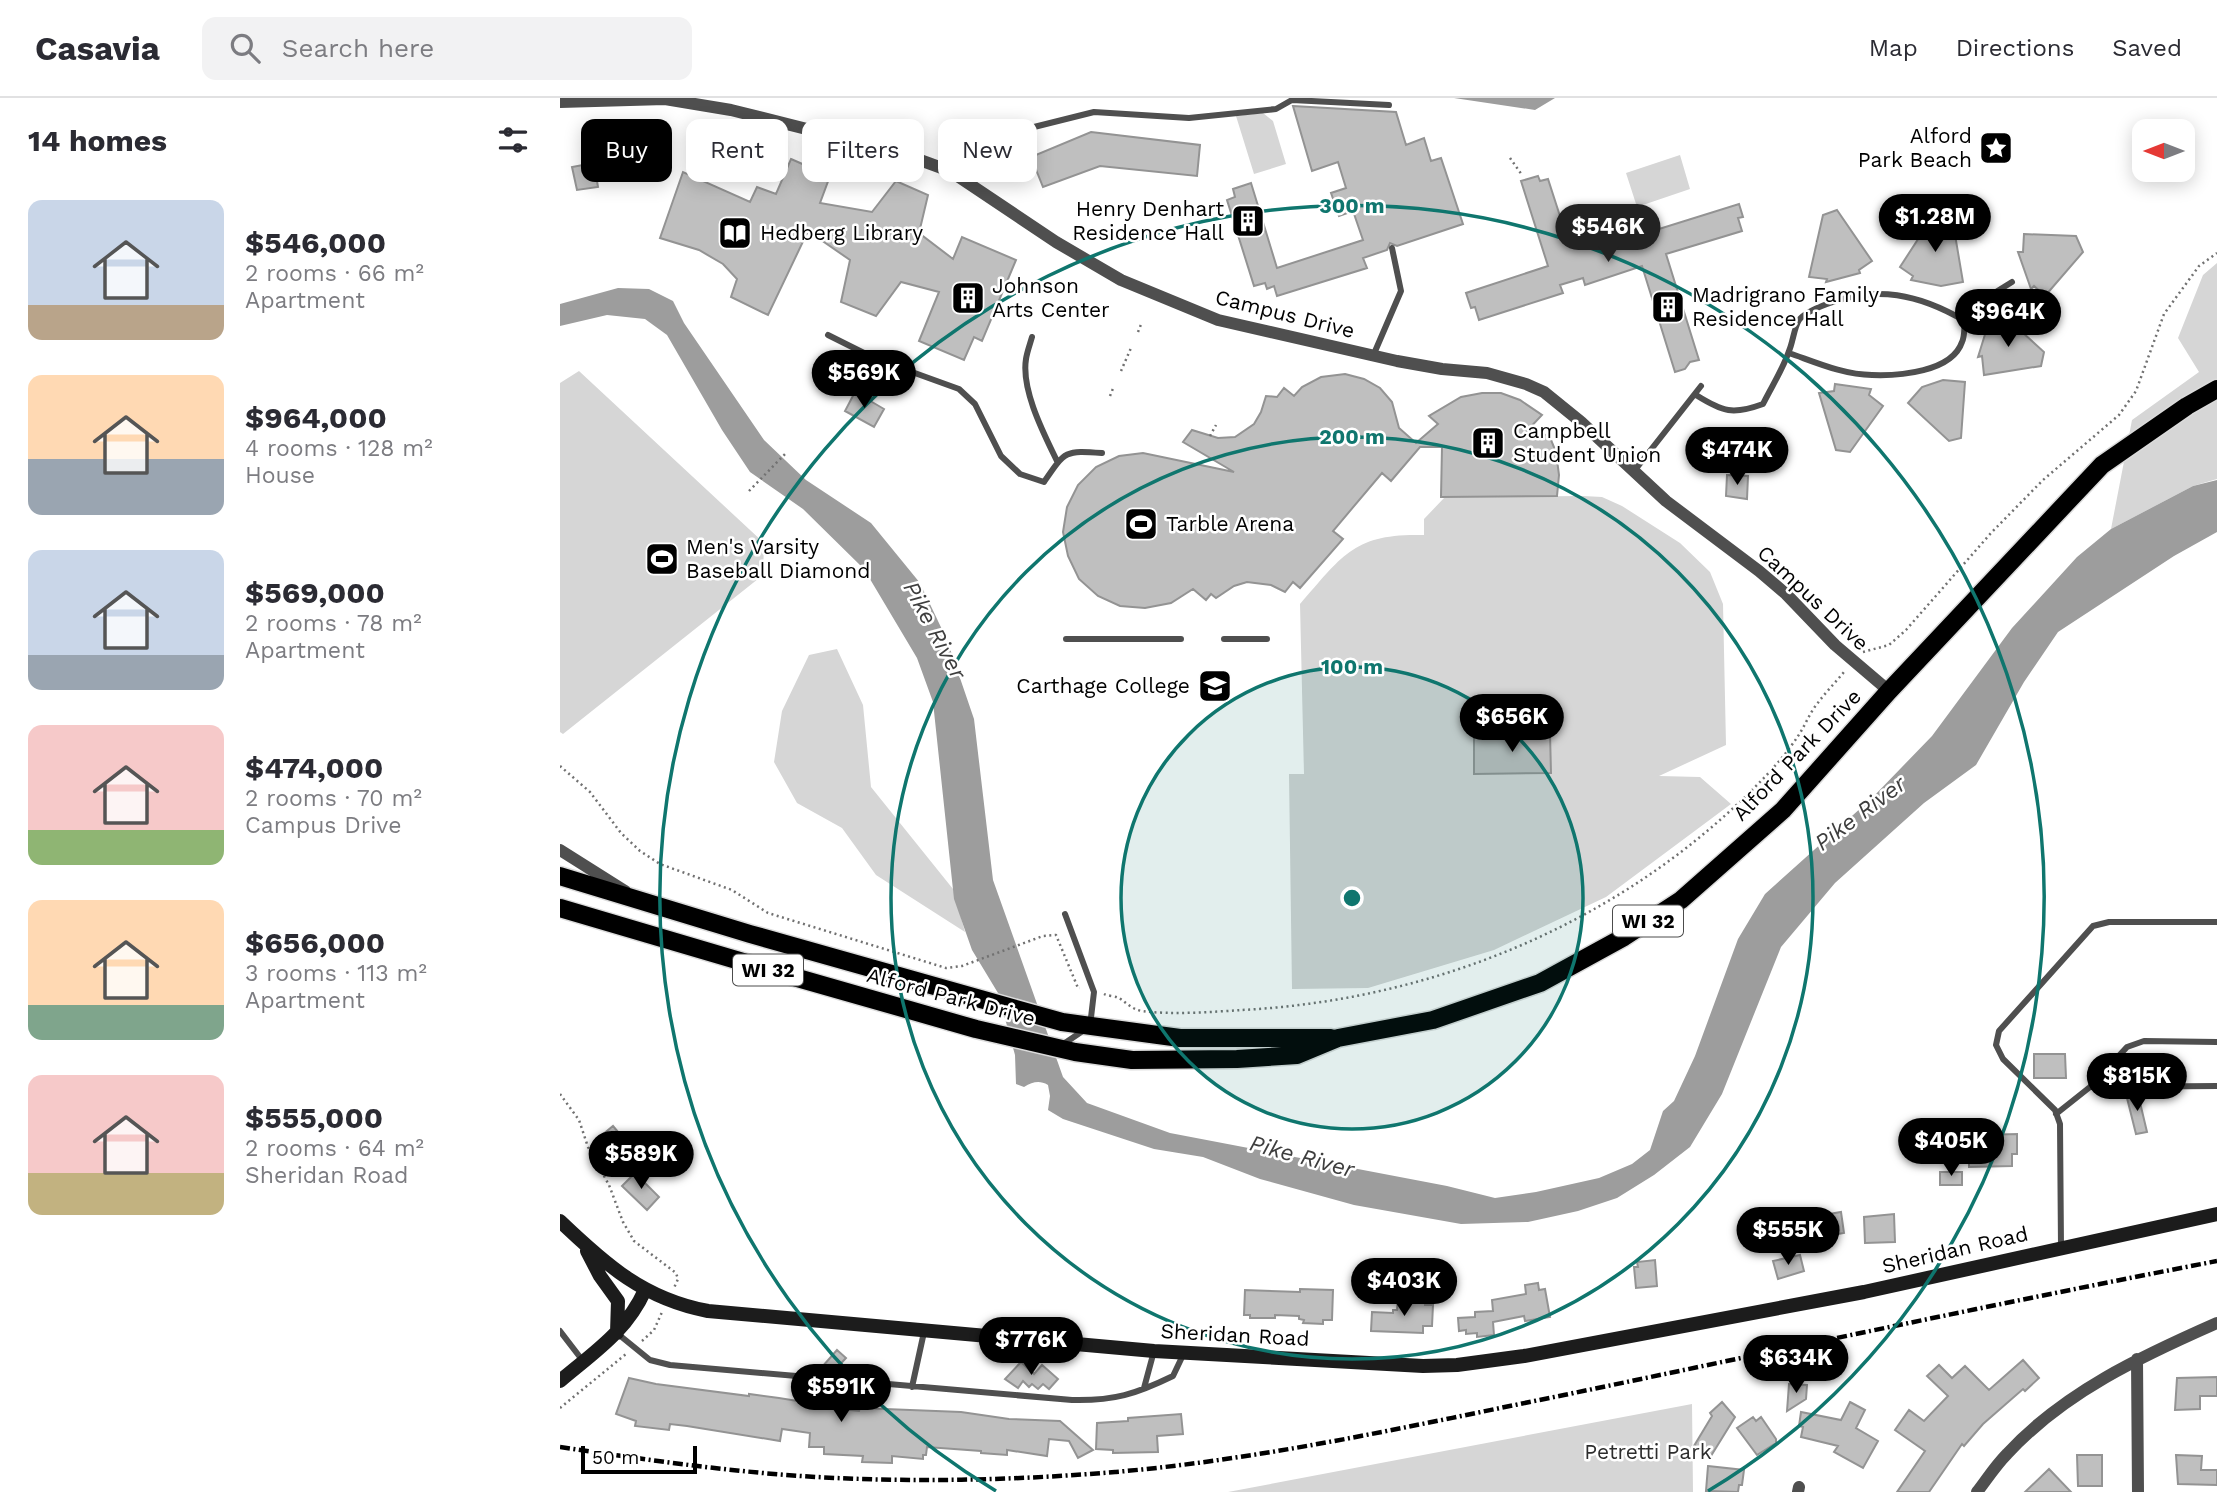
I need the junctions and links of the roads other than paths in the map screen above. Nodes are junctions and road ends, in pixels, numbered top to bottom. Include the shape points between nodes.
1 (560, 102) edge
2 (1389, 105) dead end
3 (1037, 126) edge
4 (938, 167) edge
5 (966, 182) edge
6 (1392, 248) dead end
7 (2012, 282) dead end
8 (1965, 321) junction
9 (828, 335) dead end
10 (1032, 337) dead end
11 (1789, 353) junction
12 (1373, 356) junction
13 (1702, 386) dead end
14 (2217, 389) edge
15 (1696, 396) junction
16 (1102, 453) dead end
17 (1057, 461) junction
18 (1635, 470) junction
19 (1066, 639) dead end
20 (1181, 639) dead end
21 (1224, 639) dead end
22 (1267, 639) dead end
23 (1889, 691) junction
24 (560, 850) edge
25 (560, 876) edge
26 (644, 902) junction
27 (560, 908) edge
28 (1065, 914) dead end
29 (2217, 922) edge
30 (1090, 1026) junction
31 (1338, 1038) junction
32 (2217, 1042) edge
33 (1066, 1050) junction
34 (2217, 1086) edge
35 (2090, 1087) junction
36 (2056, 1114) junction
37 (2217, 1214) edge
38 (560, 1221) edge
39 (583, 1243) junction
40 (2061, 1247) junction
41 (645, 1290) junction
42 (2217, 1323) edge
43 (560, 1332) edge
44 (924, 1332) junction
45 (617, 1333) junction
46 (1154, 1351) junction
47 (1184, 1353) junction
48 (2137, 1359) junction
49 (583, 1361) junction
50 (560, 1381) edge
51 (912, 1387) junction
52 (1143, 1388) junction
53 (1977, 1492) edge
54 (2138, 1492) edge

1 - 4 street, Campus Drive via 665,99 731,110 898,152
2 - 3 lane via 1292,100 1276,110 1189,118 1094,111
5 - 12 street, Campus Drive via 1121,280 1218,320
6 - 12 lane via 1401,291
7 - 8 lane via 1975,305
8 - 11 lane via 1963,342 1951,359 1925,370 1870,375
8 - 11 lane via 1943,308 1907,297 1850,295 1800,319
9 - 17 lane via 876,359 959,389 975,404 1000,456 1020,474 1044,482
10 - 17 lane via 1025,360 1026,382
11 - 15 lane via 1763,404 1741,412 1714,407
12 - 18 street, Campus Drive via 1487,373 1526,384 1544,393
13 - 15 lane
14 - 23 main road, Alford Park Drive / WI 32 via 2102,465
15 - 18 lane
16 - 17 lane via 1072,451
18 - 23 street, Campus Drive via 1683,514 1786,594 1853,662
19 - 20 lane
21 - 22 lane
23 - 31 main road, Alford Park Drive / WI 32 via 1783,810 1681,900 1624,937 1540,983 1433,1020
24 - 26 street
25 - 26 main road, Alford Park Drive / WI 32
26 - 30 main road, Alford Park Drive / WI 32 via 970,997
27 - 33 main road, Alford Park Drive / WI 32 via 976,1029
28 - 30 lane via 1094,992
29 - 36 lane via 2093,926 1999,1031 1996,1045 2003,1059
30 - 31 main road, Alford Park Drive / WI 32 via 1180,1038
30 - 33 lane
31 - 33 main road, Alford Park Drive / WI 32 via 1297,1055 1237,1059 1132,1060
32 - 35 lane via 2144,1041 2127,1047
34 - 35 lane
35 - 36 lane
36 - 40 lane via 2060,1124
37 - 40 street, Sheridan Road
38 - 39 street, Sheridan Road
39 - 41 street, Sheridan Road
39 - 45 street via 618,1301
40 - 47 street, Sheridan Road via 1864,1292 1489,1362 1423,1366
41 - 44 street, Sheridan Road via 708,1311
41 - 45 street
42 - 48 street
43 - 49 lane
44 - 46 street, Sheridan Road
44 - 51 lane
45 - 49 street
45 - 51 lane via 650,1360 670,1365
46 - 47 street, Sheridan Road
46 - 52 lane
47 - 52 lane via 1173,1376
48 - 53 street via 2055,1410 2007,1453
48 - 54 street
49 - 50 street
51 - 52 lane via 1095,1401

